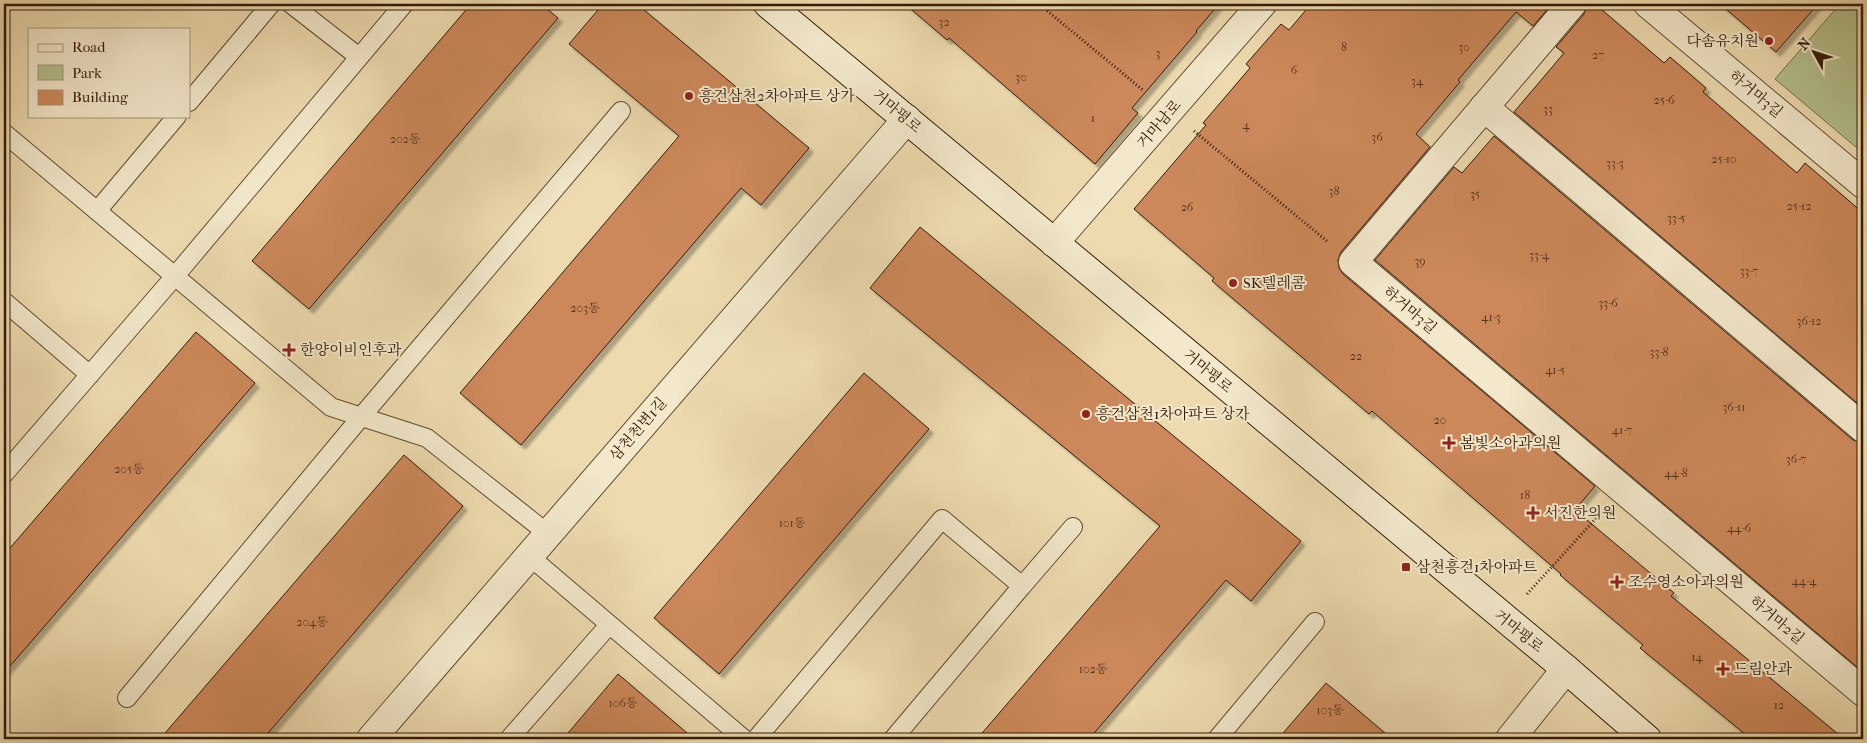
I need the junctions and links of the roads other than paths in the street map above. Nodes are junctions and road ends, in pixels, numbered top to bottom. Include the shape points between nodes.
1 (271, 4) edge
2 (291, 4) edge
3 (404, 4) edge
4 (768, 4) edge
5 (1262, 4) edge
6 (1572, 4) edge
7 (1648, 4) edge
8 (359, 57) junction
9 (190, 101) edge
10 (1484, 107) junction
11 (621, 111) dead end
12 (175, 118) edge
13 (907, 119) junction
14 (4, 133) edge
15 (1863, 184) edge
16 (97, 211) junction
17 (1054, 243) junction
18 (175, 276) junction
19 (4, 306) edge
20 (90, 375) junction
21 (362, 417) junction
22 (1863, 428) edge
23 (4, 474) edge
24 (1622, 489) joint
25 (1073, 528) dead end
26 (547, 533) junction
27 (528, 555) junction
28 (1022, 586) junction
29 (1315, 622) dead end
30 (608, 625) junction
31 (1566, 669) junction
32 (1863, 692) edge
33 (127, 698) dead end
34 (371, 739) edge
35 (509, 739) edge
36 (744, 739) edge
37 (756, 739) edge
38 (893, 739) edge
39 (1217, 739) edge
40 (1510, 739) edge
41 (1647, 739) edge

1 - 9 lane
2 - 8 lane
3 - 8 lane
4 - 13 street, 거마평로
5 - 17 street, 거마남로
6 - 10 street, 하거마3길
7 - 15 street, 하거마3길
8 - 18 lane
10 - 22 street
10 - 24 street, 하거마3길 via 1353,262
11 - 21 lane
12 - 16 lane
13 - 17 street, 거마평로
13 - 26 street, 삼천천변1길
14 - 16 lane
16 - 18 lane
17 - 31 street, 거마평로
18 - 20 lane
18 - 21 lane via 331,407
19 - 20 lane via 6,303
20 - 23 lane
21 - 26 lane via 427,438
21 - 33 lane
24 - 32 street, 하거마2길
25 - 28 lane
26 - 27 street, 삼천천변1길
27 - 30 lane
27 - 34 street, 삼천천변1길
28 - 37 lane via 942,519
28 - 38 lane
29 - 39 lane
30 - 35 lane
30 - 36 lane
31 - 40 street
31 - 41 street, 거마평로

